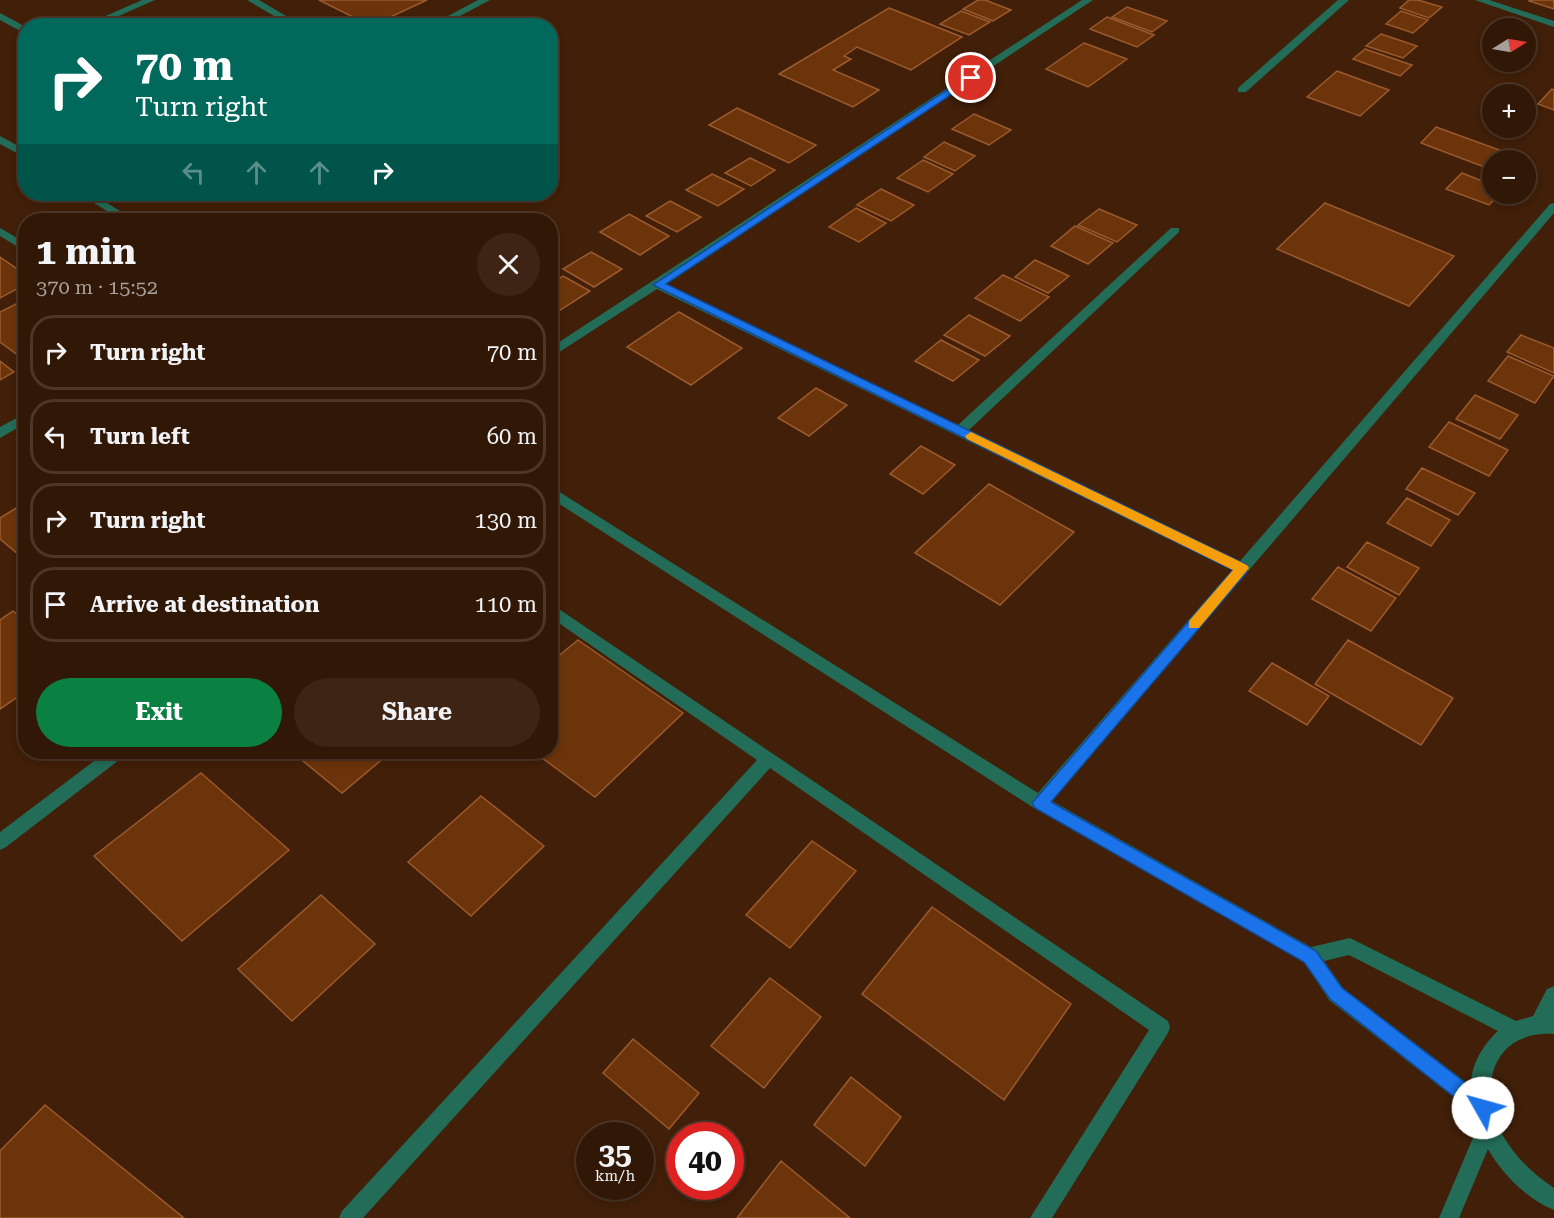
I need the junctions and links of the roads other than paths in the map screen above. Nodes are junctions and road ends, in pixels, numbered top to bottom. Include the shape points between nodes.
1 (150, 0) edge
2 (252, 0) edge
3 (485, 0) edge
4 (1088, 0) edge
5 (1344, 0) edge
6 (1480, 0) edge
7 (0, 16) edge
8 (106, 18) edge
9 (285, 18) edge
10 (449, 18) edge
11 (1554, 24) edge
12 (18, 27) edge
13 (1242, 90) dead end
14 (0, 139) edge
15 (18, 150) edge
16 (97, 201) edge
17 (1554, 206) edge
18 (117, 213) edge
19 (1175, 230) dead end
20 (0, 231) edge
21 (18, 243) edge
22 (658, 285) junction
23 (558, 349) edge
24 (18, 422) edge
25 (960, 431) junction
26 (0, 433) edge
27 (558, 496) edge
28 (1242, 568) junction
29 (558, 614) edge
30 (769, 758) junction
31 (108, 759) edge
32 (1040, 803) junction
33 (0, 842) edge
34 (1310, 956) junction
35 (1554, 995) edge
36 (1547, 1024) edge
37 (1514, 1030) junction
38 (1485, 1117) junction
39 (1554, 1200) edge
40 (350, 1218) edge
41 (1040, 1218) edge
42 (1449, 1218) edge

1 - 8 street
2 - 9 street
3 - 10 street
4 - 22 street
5 - 13 street
6 - 11 street
7 - 12 street
14 - 15 street
16 - 18 street
17 - 28 street
19 - 25 street
20 - 21 street
22 - 23 street
22 - 25 street
24 - 26 street
25 - 28 street
27 - 32 street
28 - 32 street
29 - 30 street
30 - 40 street
30 - 41 street via 1161,1027
31 - 33 street
32 - 34 street
34 - 37 street via 1350,946
34 - 38 street via 1336,994
35 - 36 street
36 - 37 street
37 - 38 street via 1494,1045 1482,1067 1480,1095
38 - 39 street via 1505,1158 1535,1188
38 - 42 street

